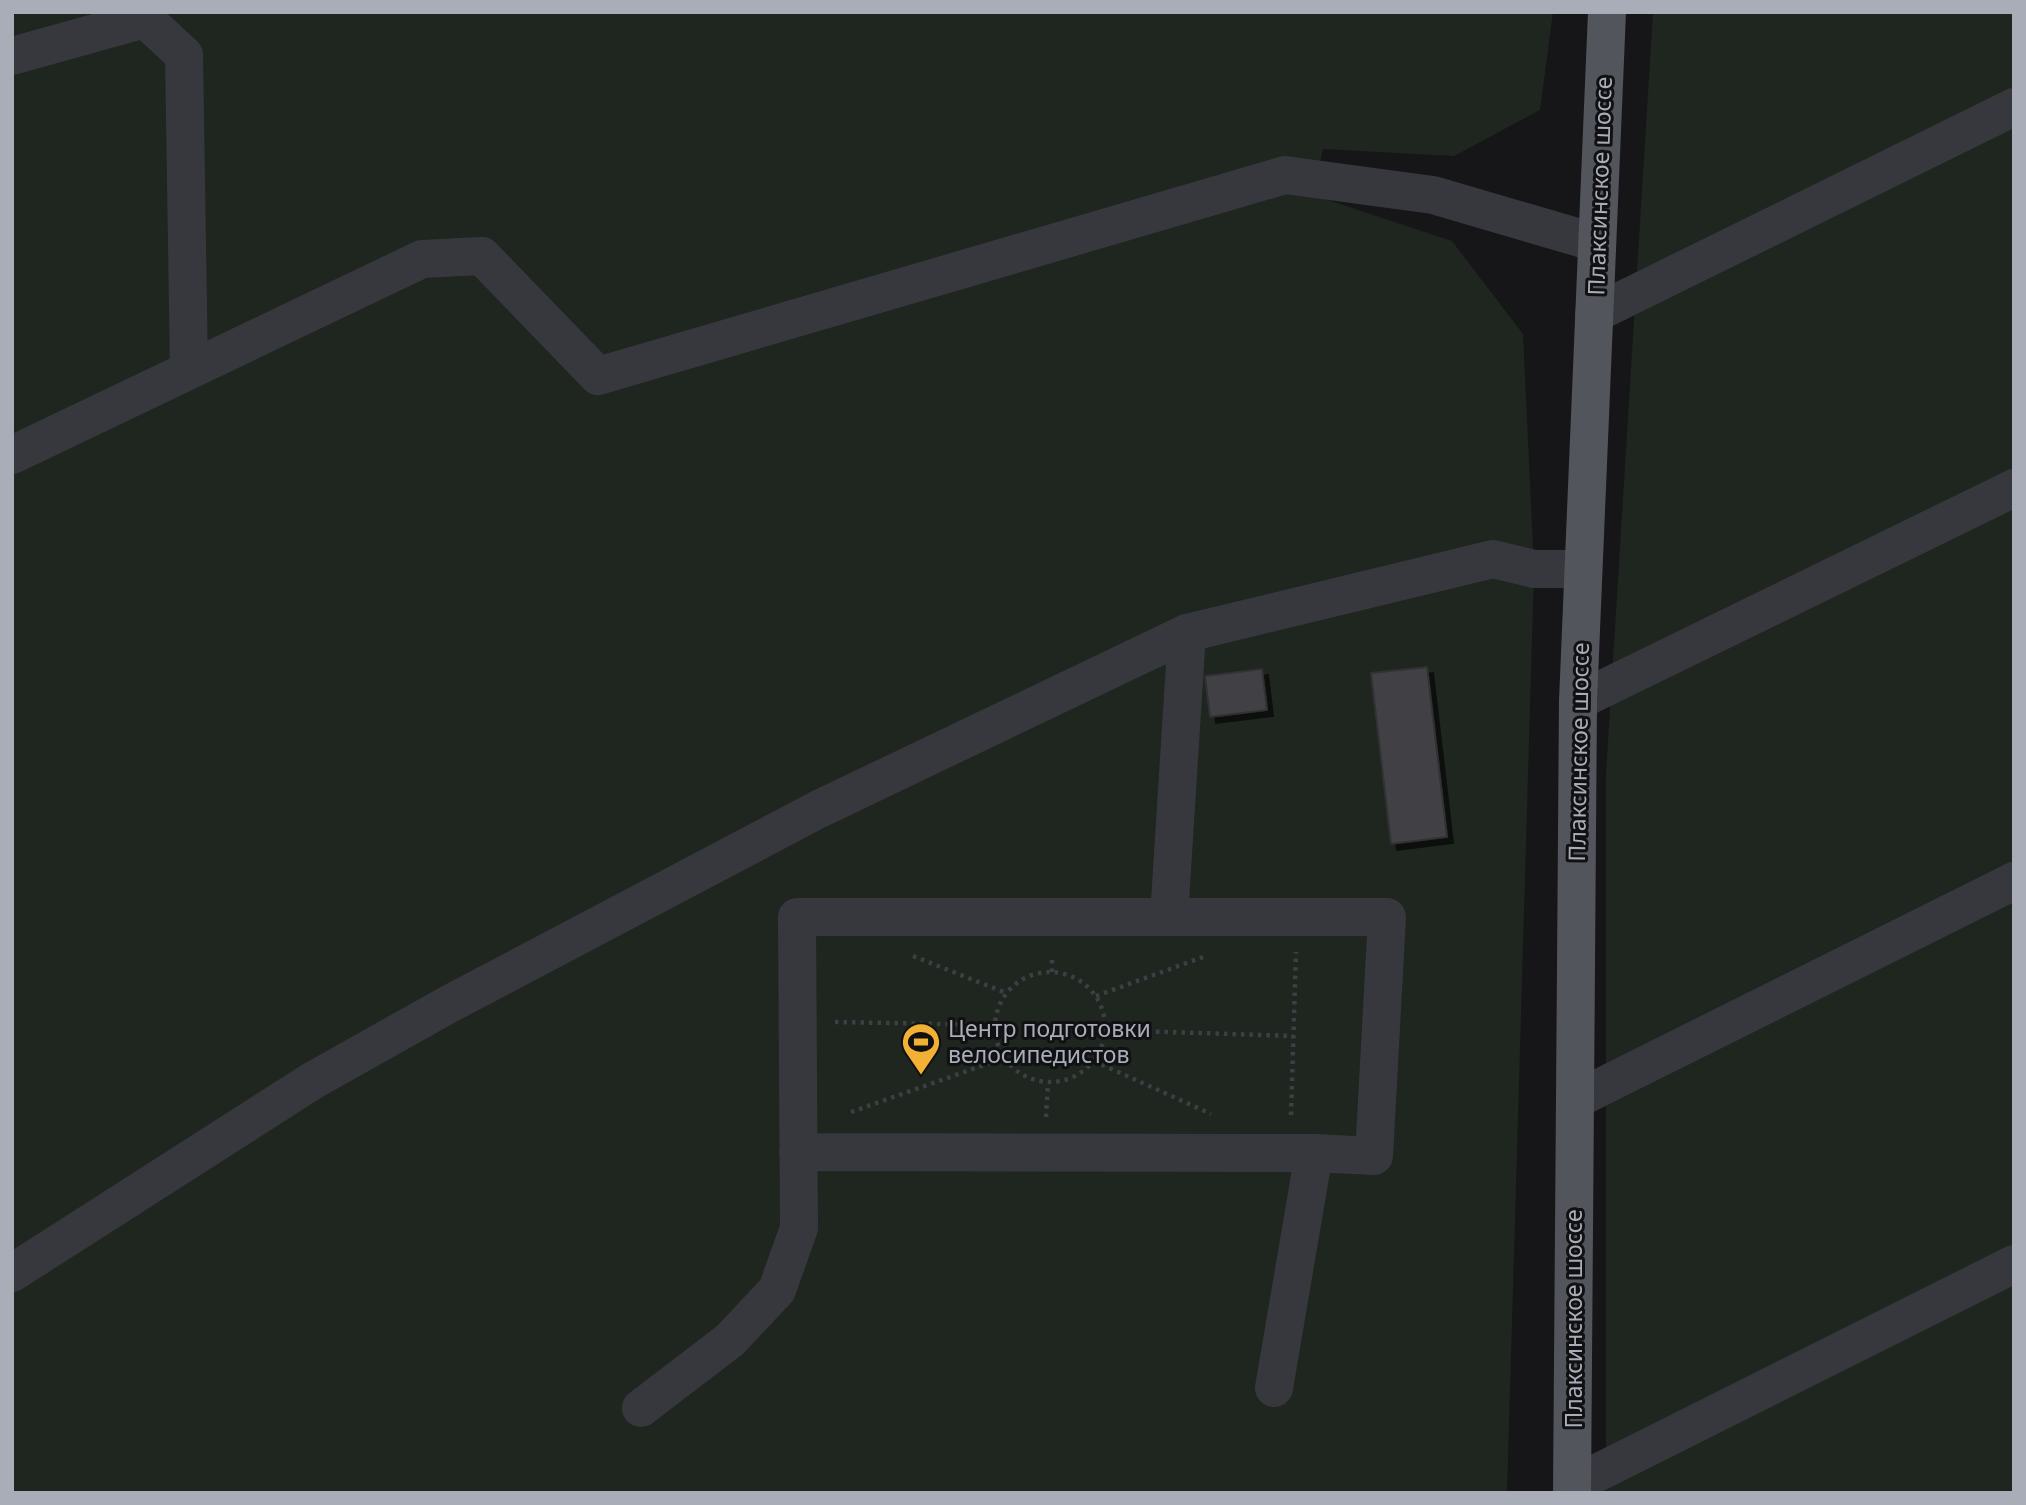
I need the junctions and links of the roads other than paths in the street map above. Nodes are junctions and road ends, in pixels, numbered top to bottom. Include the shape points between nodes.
1 (1607, 12) edge
2 (12, 56) edge
3 (2014, 107) edge
4 (1597, 243) junction
5 (1594, 314) junction
6 (189, 370) junction
7 (12, 455) edge
8 (2014, 488) edge
9 (1583, 569) junction
10 (1187, 634) junction
11 (1578, 701) junction
12 (2014, 881) edge
13 (1169, 917) junction
14 (1575, 1100) junction
15 (798, 1152) junction
16 (1314, 1153) junction
17 (2014, 1264) edge
18 (12, 1273) edge
19 (1275, 1388) dead end
20 (641, 1408) dead end
21 (1573, 1489) edge

1 - 4 main road, Плаксинское шоссе
2 - 6 lane via 145,19 184,55
3 - 5 lane
4 - 5 main road, Плаксинское шоссе
4 - 6 lane via 1433,195 1285,175 598,376 482,257 422,259
5 - 9 main road, Плаксинское шоссе
6 - 7 lane
8 - 11 lane
9 - 10 lane via 1534,569 1493,559
9 - 11 main road, Плаксинское шоссе
10 - 13 lane
10 - 18 lane via 819,808 451,1003 312,1081
11 - 14 main road, Плаксинское шоссе
12 - 14 lane
13 - 15 lane via 797,917
13 - 16 lane via 1387,918 1374,1156
14 - 21 main road, Плаксинское шоссе
15 - 16 lane
15 - 20 lane via 799,1228 777,1290 730,1340
16 - 19 lane
17 - 21 lane

